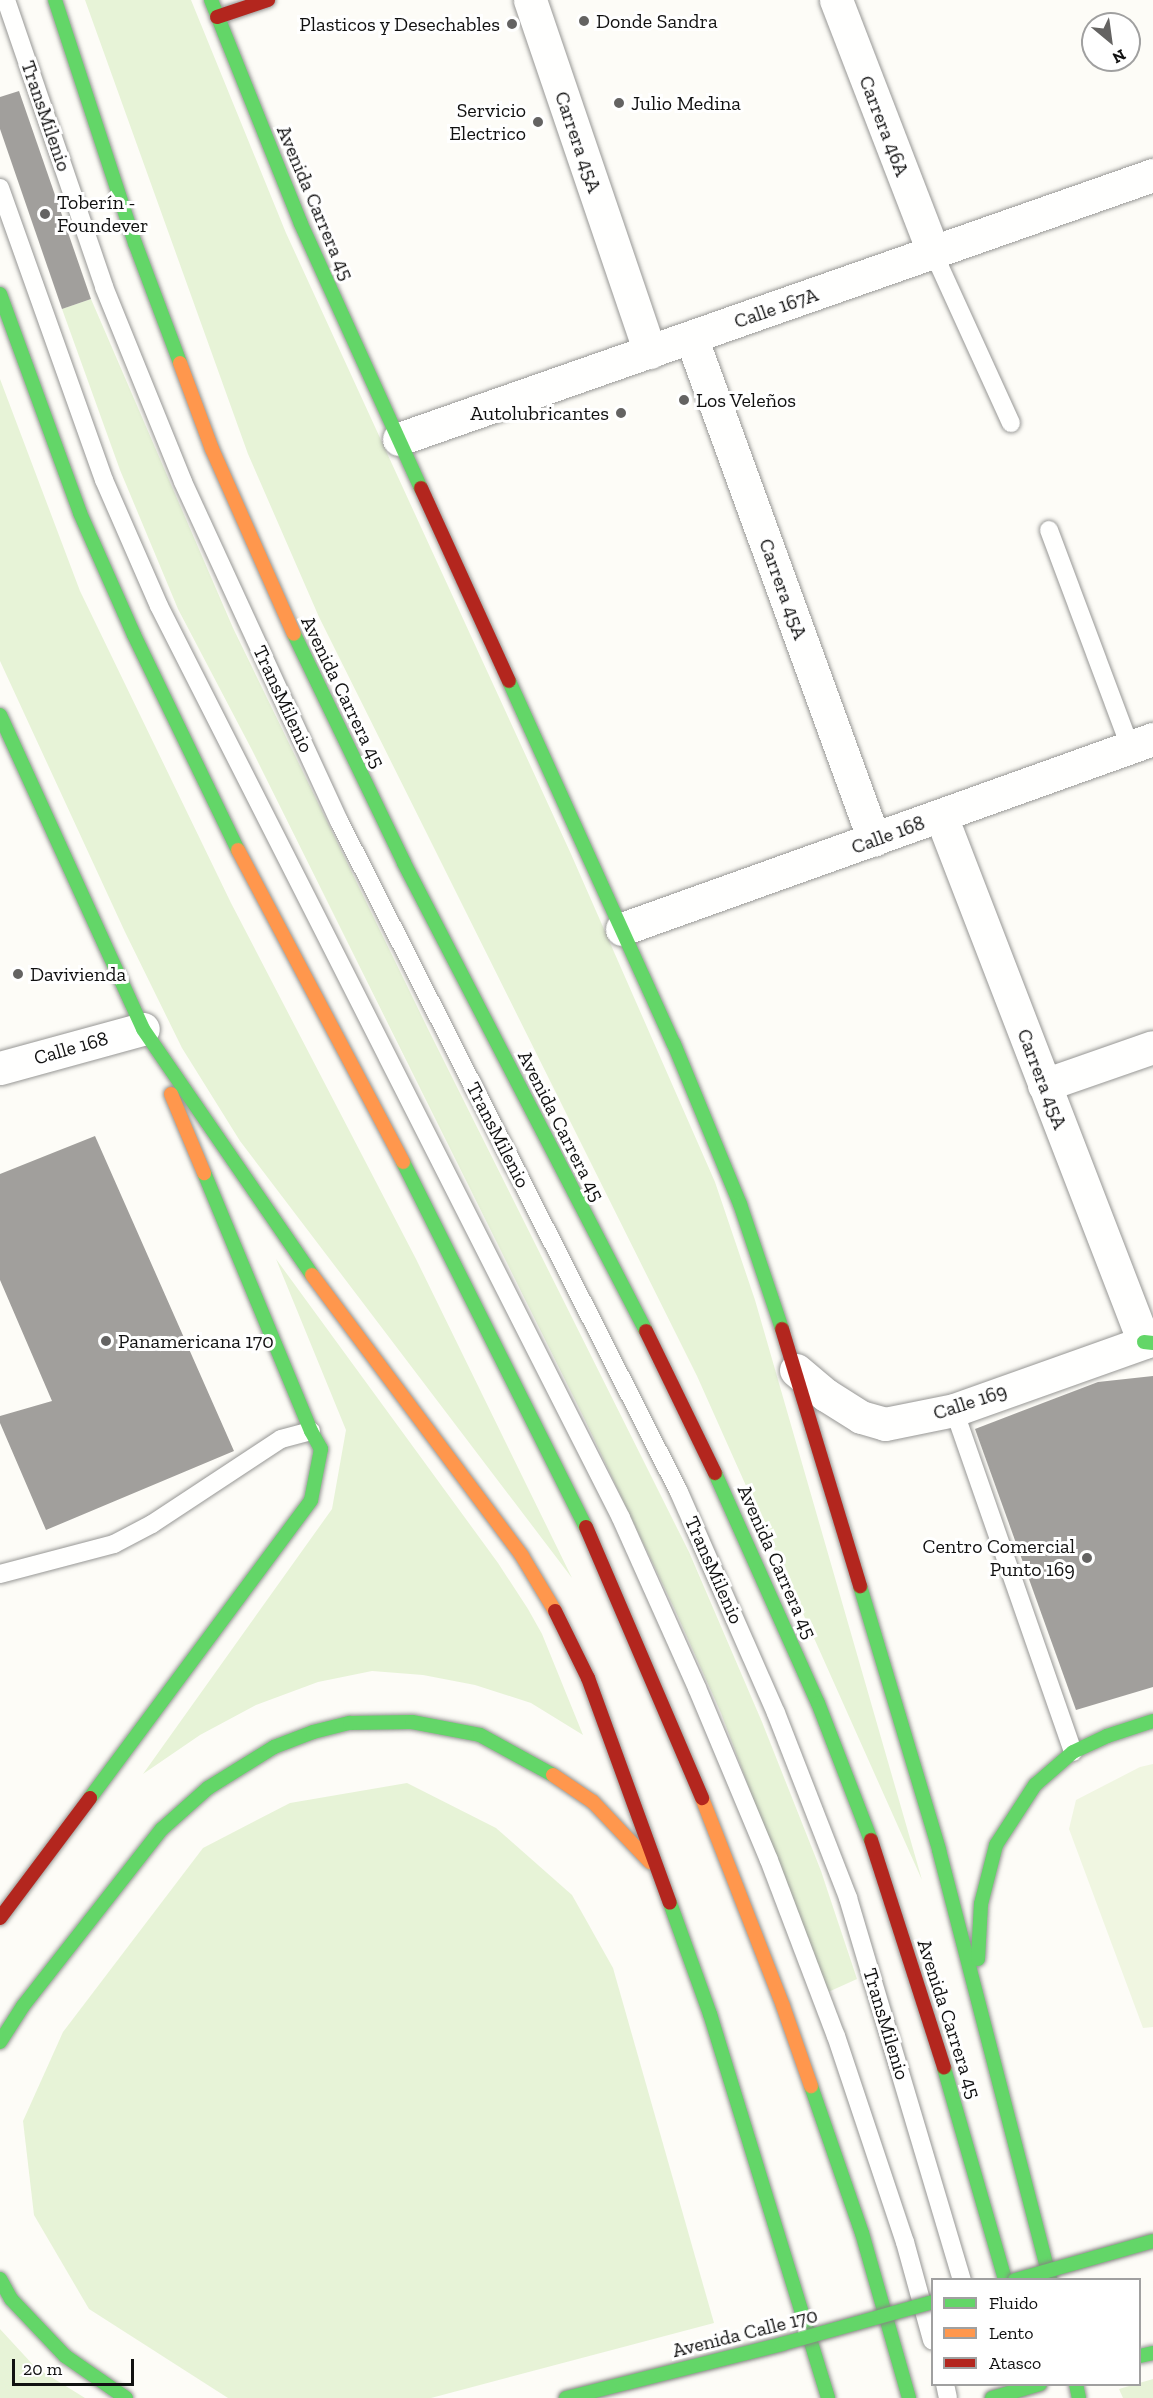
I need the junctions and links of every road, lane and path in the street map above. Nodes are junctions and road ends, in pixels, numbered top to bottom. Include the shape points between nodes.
1 (6, 0) edge
2 (55, 0) edge
3 (211, 0) edge
4 (268, 0) edge
5 (530, 0) edge
6 (836, 0) edge
7 (217, 17) junction
8 (1150, 185) edge
9 (0, 188) edge
10 (933, 252) junction
11 (0, 294) edge
12 (692, 337) junction
13 (650, 352) junction
14 (1011, 423) dead end
15 (399, 440) junction
16 (1049, 530) dead end
17 (0, 715) edge
18 (1142, 743) edge
19 (940, 816) junction
20 (874, 840) junction
21 (622, 929) junction
22 (143, 1029) junction
23 (1153, 1047) edge
24 (0, 1068) edge
25 (1044, 1085) junction
26 (1150, 1341) edge
27 (796, 1370) junction
28 (954, 1410) junction
29 (311, 1431) junction
30 (0, 1574) edge
31 (1153, 1721) edge
32 (1072, 1752) junction
33 (658, 1870) junction
34 (0, 1918) edge
35 (976, 1988) junction
36 (0, 2042) edge
37 (1153, 2241) edge
38 (961, 2278) edge
39 (1004, 2278) edge
40 (1022, 2278) edge
41 (1049, 2278) edge
42 (0, 2279) edge
43 (931, 2303) edge
44 (931, 2333) edge
45 (1036, 2386) edge
46 (126, 2398) edge
47 (566, 2398) edge
48 (828, 2398) edge
49 (909, 2398) edge
50 (994, 2398) edge

1 - 38 lane, TransMilenio via 104,287 183,482 339,821 679,1492 776,1713 848,1898
2 - 39 main road, Avenida Carrera 45 via 135,243 212,449 264,571 404,863 665,1368 744,1533 818,1703 877,1856 960,2119
3 - 7 main road, Avenida Carrera 45
4 - 7 main road
5 - 13 street, Carrera 45A
6 - 10 street, Carrera 46A
7 - 15 main road, Avenida Carrera 45 via 301,224
8 - 10 street, Calle 167A
9 - 44 lane via 104,480 159,606 621,1518 697,1688 769,1860 836,2036
10 - 12 street, Calle 167A
10 - 14 lane
11 - 49 main road via 80,513 134,635 239,851 437,1227 601,1558 693,1774 783,2006 862,2233
12 - 13 street, Calle 167A
12 - 20 street, Carrera 45A
13 - 15 street, Calle 167A
15 - 21 main road, Avenida Carrera 45
16 - 18 lane
17 - 22 main road
18 - 19 street, Calle 168
19 - 20 street, Calle 168
19 - 25 street, Carrera 45A
20 - 21 street, Calle 168
21 - 27 main road, Avenida Carrera 45 via 740,1204
22 - 24 street, Calle 168
22 - 29 main road
22 - 33 main road via 300,1259 522,1556 588,1677
23 - 25 street
25 - 26 street, Carrera 45A
26 - 28 street, Calle 169
27 - 28 street, Calle 169 via 861,1417 885,1424
27 - 35 main road, Avenida Carrera 45
28 - 32 lane
29 - 30 lane via 281,1440 152,1524 114,1544
29 - 34 main road via 321,1449 310,1500 289,1533
31 - 32 main road
32 - 35 main road via 1035,1785 996,1845 981,1904
33 - 36 main road via 593,1802 549,1772 480,1735 412,1722 350,1723 313,1732 274,1747 218,1782 162,1829 23,2006
33 - 48 main road via 710,2014
35 - 41 main road, Avenida Carrera 45
37 - 40 main road, bridge
42 - 46 main road via 11,2299 65,2356
43 - 47 main road, Avenida Calle 170, bridge
45 - 50 main road, bridge

